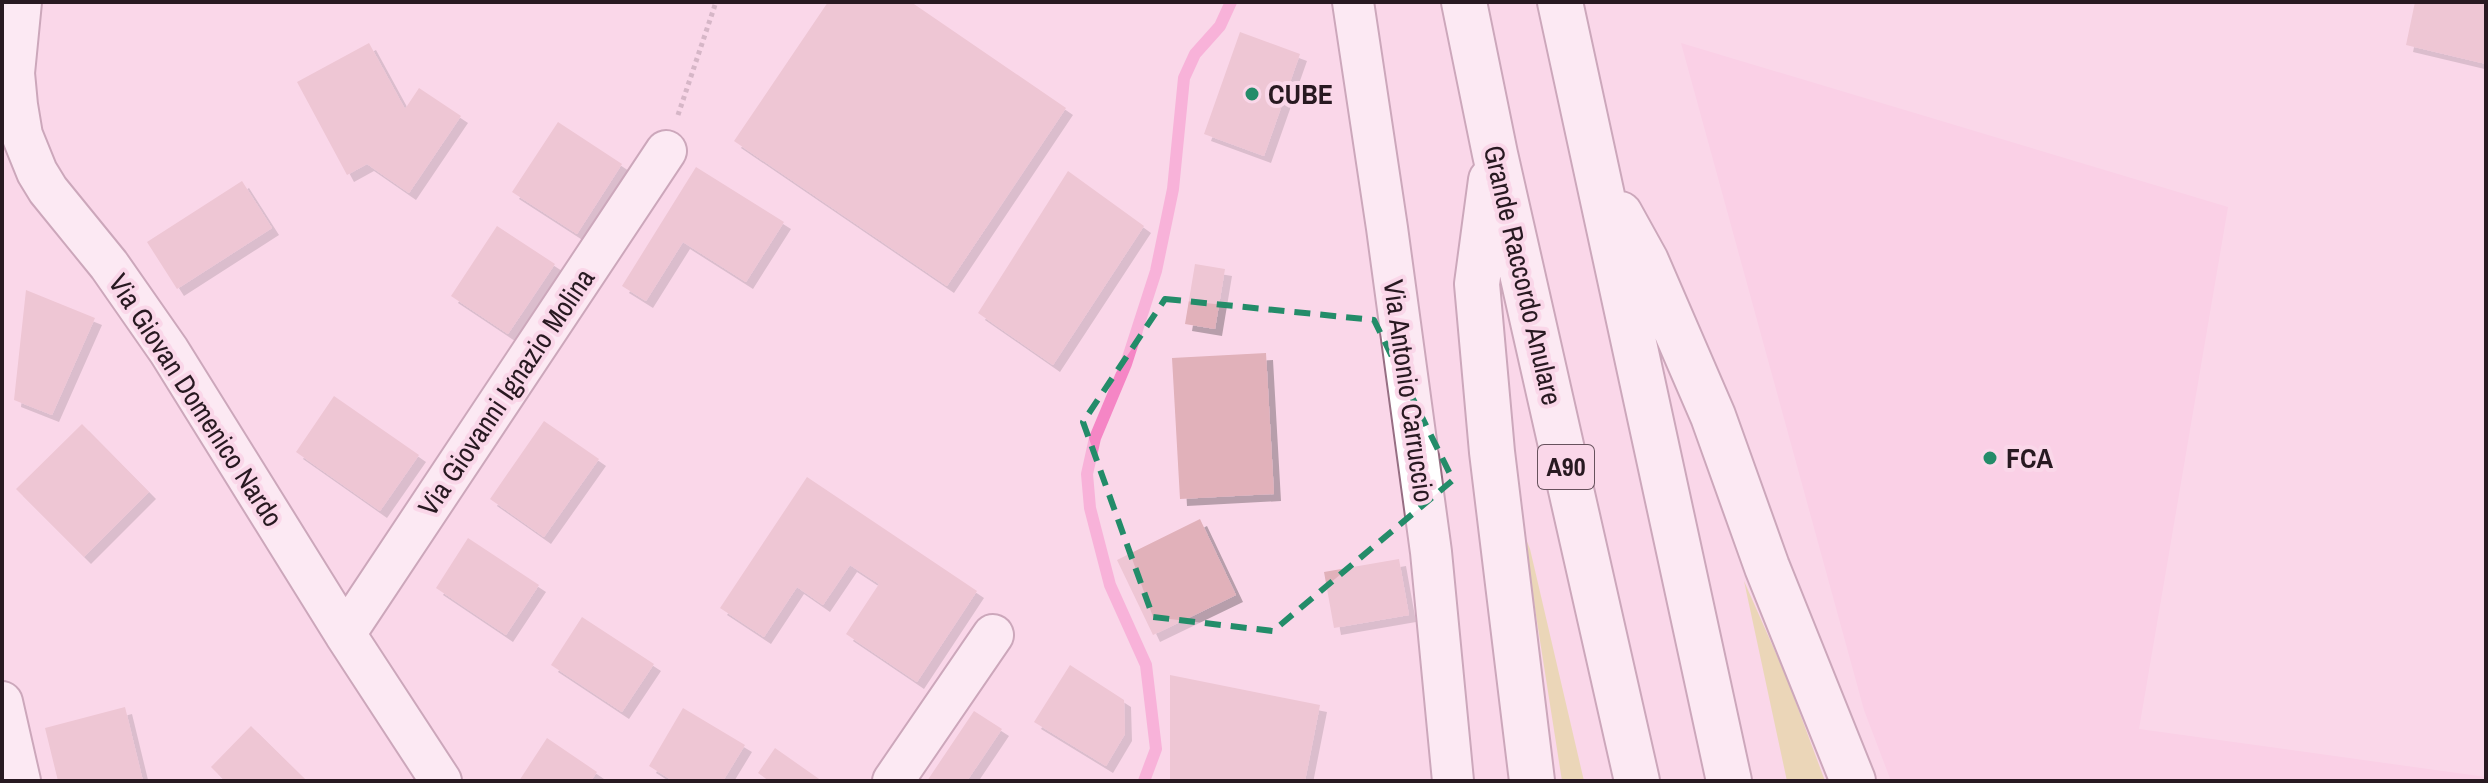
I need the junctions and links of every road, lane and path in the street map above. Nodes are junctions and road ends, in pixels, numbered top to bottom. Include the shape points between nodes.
1 (21, 2) edge
2 (716, 2) edge
3 (1353, 2) edge
4 (1464, 2) edge
5 (1560, 2) edge
6 (666, 151) joint
7 (1495, 154) junction
8 (1598, 176) junction
9 (345, 634) junction
10 (993, 635) dead end
11 (2, 702) edge
12 (20, 781) edge
13 (441, 781) edge
14 (893, 781) edge
15 (1453, 781) edge
16 (1532, 781) edge
17 (1637, 781) edge
18 (1729, 781) edge
19 (1853, 781) edge

1 - 9 street, Via Giovan Domenico Nardo via 14,73 17,105 37,172 169,351
2 - 6 path
3 - 15 street, Via Antonio Carruccio via 1431,552
4 - 7 highway, Grande Raccordo Anulare / A90
5 - 8 highway
6 - 9 street, Via Giovanni Ignazio Molina
7 - 16 highway via 1477,284
7 - 17 highway, Grande Raccordo Anulare / A90
8 - 18 highway
8 - 19 highway via 1646,261 1713,416
9 - 13 street, Via Giovan Domenico Nardo
10 - 14 street
11 - 12 street

